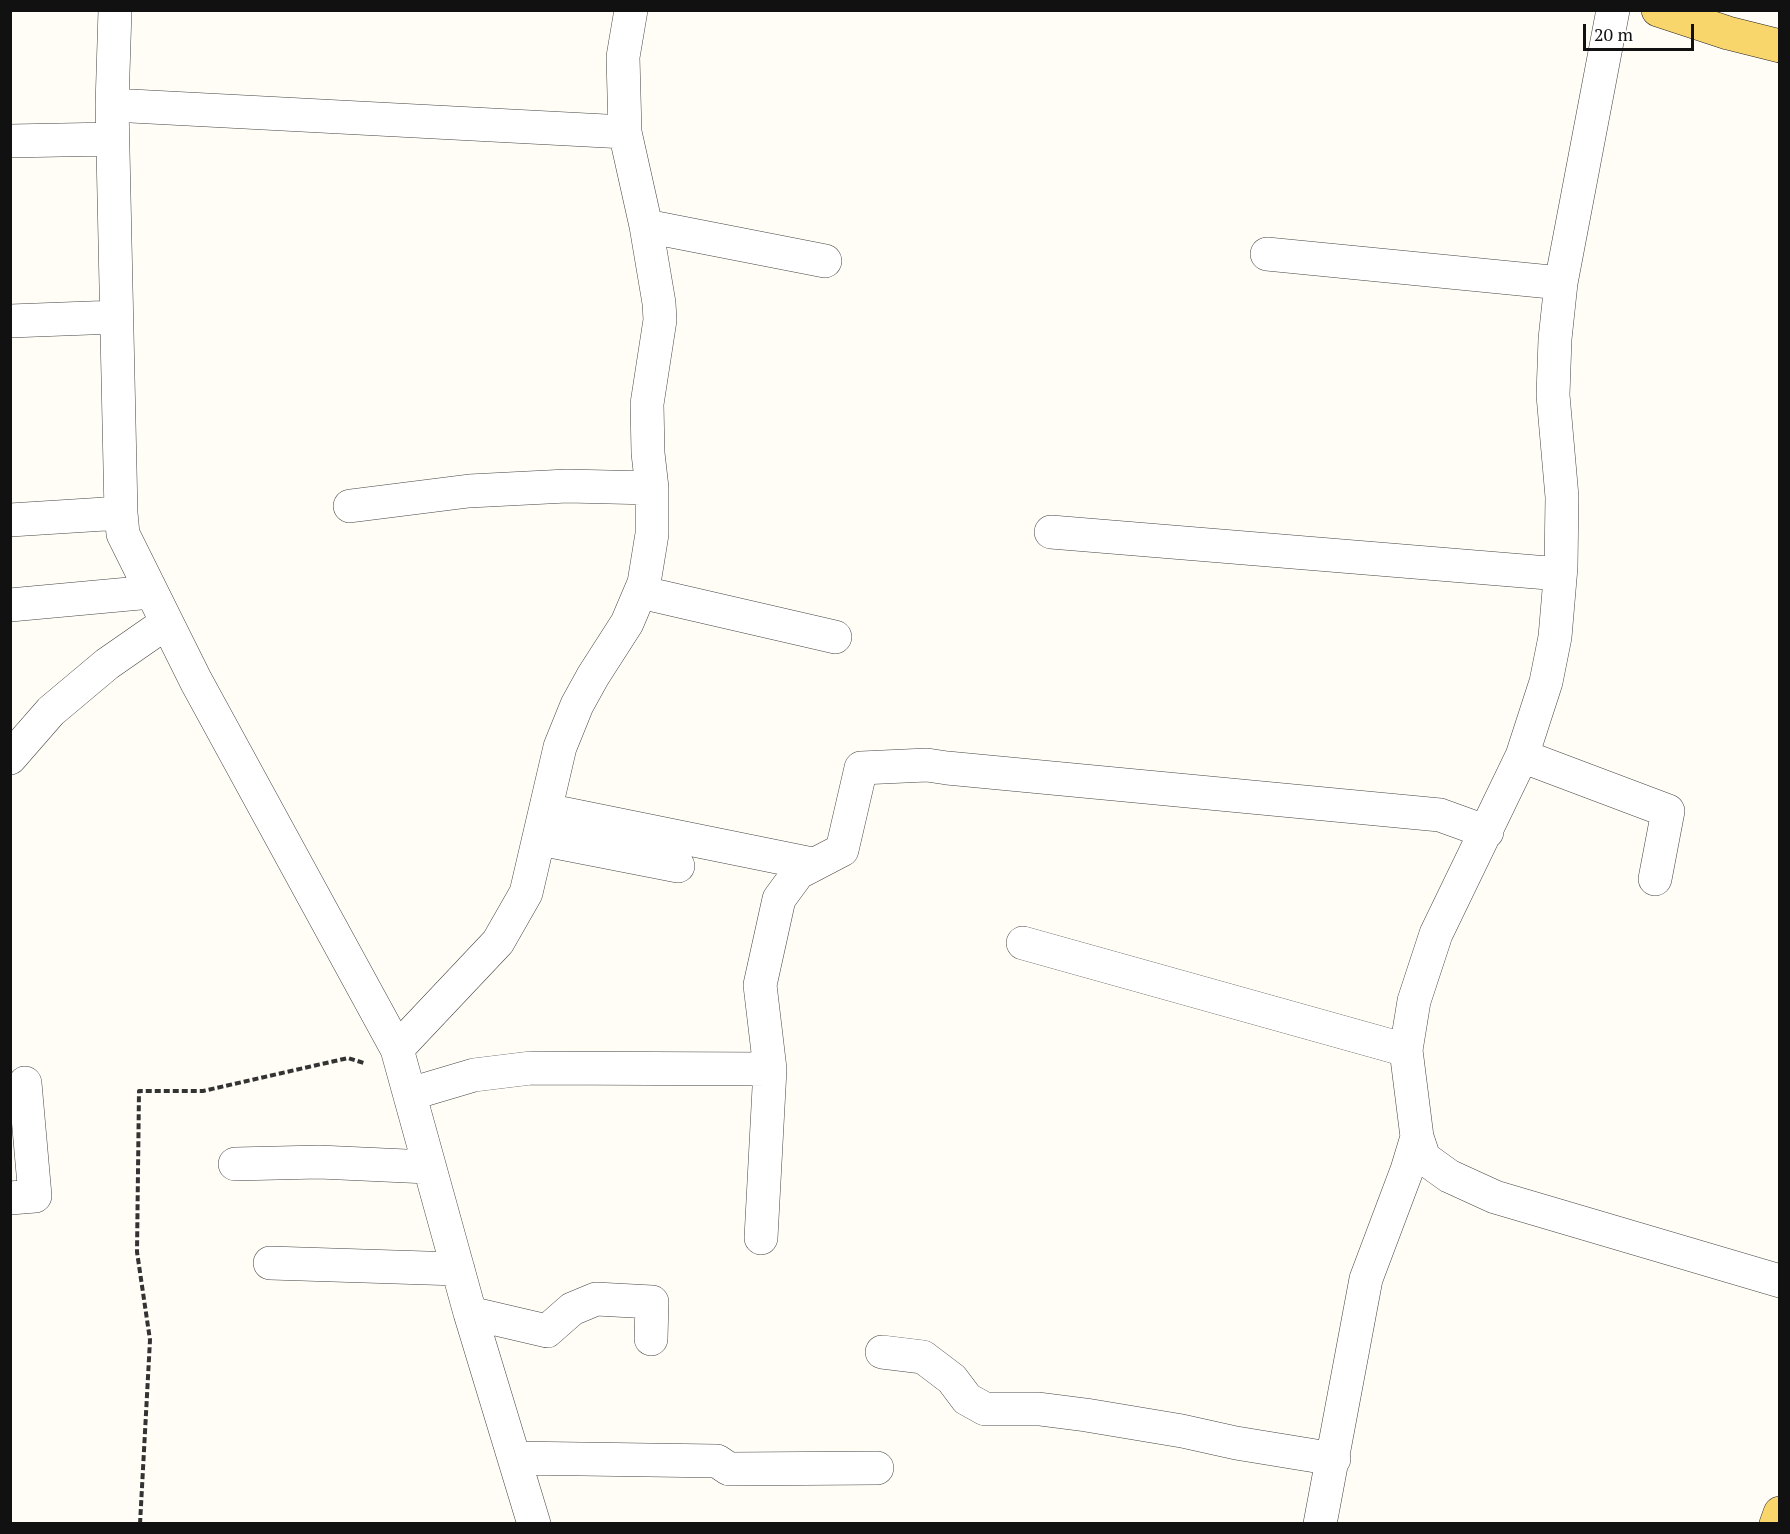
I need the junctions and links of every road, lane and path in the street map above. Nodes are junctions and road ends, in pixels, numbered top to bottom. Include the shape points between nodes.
1 (115, 10) edge
2 (631, 10) edge
3 (1613, 10) edge
4 (1658, 10) edge
5 (1779, 46) edge
6 (112, 105) junction
7 (625, 132) junction
8 (112, 139) junction
9 (10, 141) edge
10 (646, 226) junction
11 (1267, 254) dead end
12 (825, 261) dead end
13 (1561, 283) junction
14 (116, 317) junction
15 (10, 321) edge
16 (652, 488) junction
17 (350, 506) dead end
18 (121, 513) junction
19 (10, 520) edge
20 (1051, 532) dead end
21 (1560, 574) junction
22 (151, 592) junction
23 (640, 592) junction
24 (10, 605) edge
25 (166, 622) junction
26 (835, 637) dead end
27 (1522, 756) junction
28 (10, 758) edge
29 (543, 825) junction
30 (1487, 832) junction
31 (812, 864) junction
32 (678, 866) dead end
33 (1655, 879) dead end
34 (1023, 942) dead end
35 (1406, 1050) junction
36 (770, 1069) junction
37 (404, 1072) junction
38 (25, 1083) dead end
39 (1416, 1137) junction
40 (235, 1164) dead end
41 (428, 1167) junction
42 (10, 1198) edge
43 (761, 1238) dead end
44 (270, 1263) dead end
45 (458, 1269) junction
46 (1779, 1281) edge
47 (470, 1313) junction
48 (651, 1339) dead end
49 (882, 1352) dead end
50 (514, 1458) junction
51 (1334, 1459) junction
52 (877, 1468) dead end
53 (1779, 1513) edge
54 (140, 1524) edge
55 (534, 1524) edge
56 (1320, 1524) edge
57 (1776, 1524) edge

1 - 6 street
2 - 7 street via 623,57
3 - 13 street
4 - 5 main road
6 - 7 street
6 - 8 street
7 - 10 street
8 - 9 street
8 - 14 street
10 - 12 street
10 - 16 street via 660,320 647,404
11 - 13 street
13 - 21 street via 1553,395 1562,497
14 - 15 street
14 - 18 street
16 - 17 street via 567,486 470,491
16 - 23 street via 652,534
18 - 19 street
18 - 22 street via 123,534
20 - 21 street
21 - 27 street via 1555,637 1546,682
22 - 24 street
22 - 25 street
23 - 26 street
23 - 29 street via 627,623 577,705 560,747
25 - 28 street via 51,711
25 - 37 street
27 - 30 street
27 - 33 street via 1668,811
29 - 31 street
29 - 32 street
29 - 37 street via 526,893 498,942
30 - 31 street via 1440,815 927,765 861,768 842,850
30 - 35 street via 1436,934 1414,1001
31 - 36 street via 798,873 779,899 760,985
34 - 35 street
35 - 39 street
36 - 37 street via 531,1068 474,1076
36 - 43 street
37 - 41 street
37 - 54 path via 348,1059 203,1091 139,1091 137,1252 150,1340
38 - 42 street via 35,1196
39 - 46 street via 1424,1158 1449,1176 1495,1197
39 - 51 street via 1366,1279
40 - 41 street via 319,1162
41 - 45 street
44 - 45 street
45 - 47 street
47 - 48 street via 547,1330 572,1309 596,1299 652,1302
47 - 50 street
49 - 51 street via 923,1357 952,1379 967,1399 985,1409 1039,1409 1086,1415
50 - 52 street via 717,1461 729,1469
50 - 55 street
51 - 56 street
53 - 57 main road

